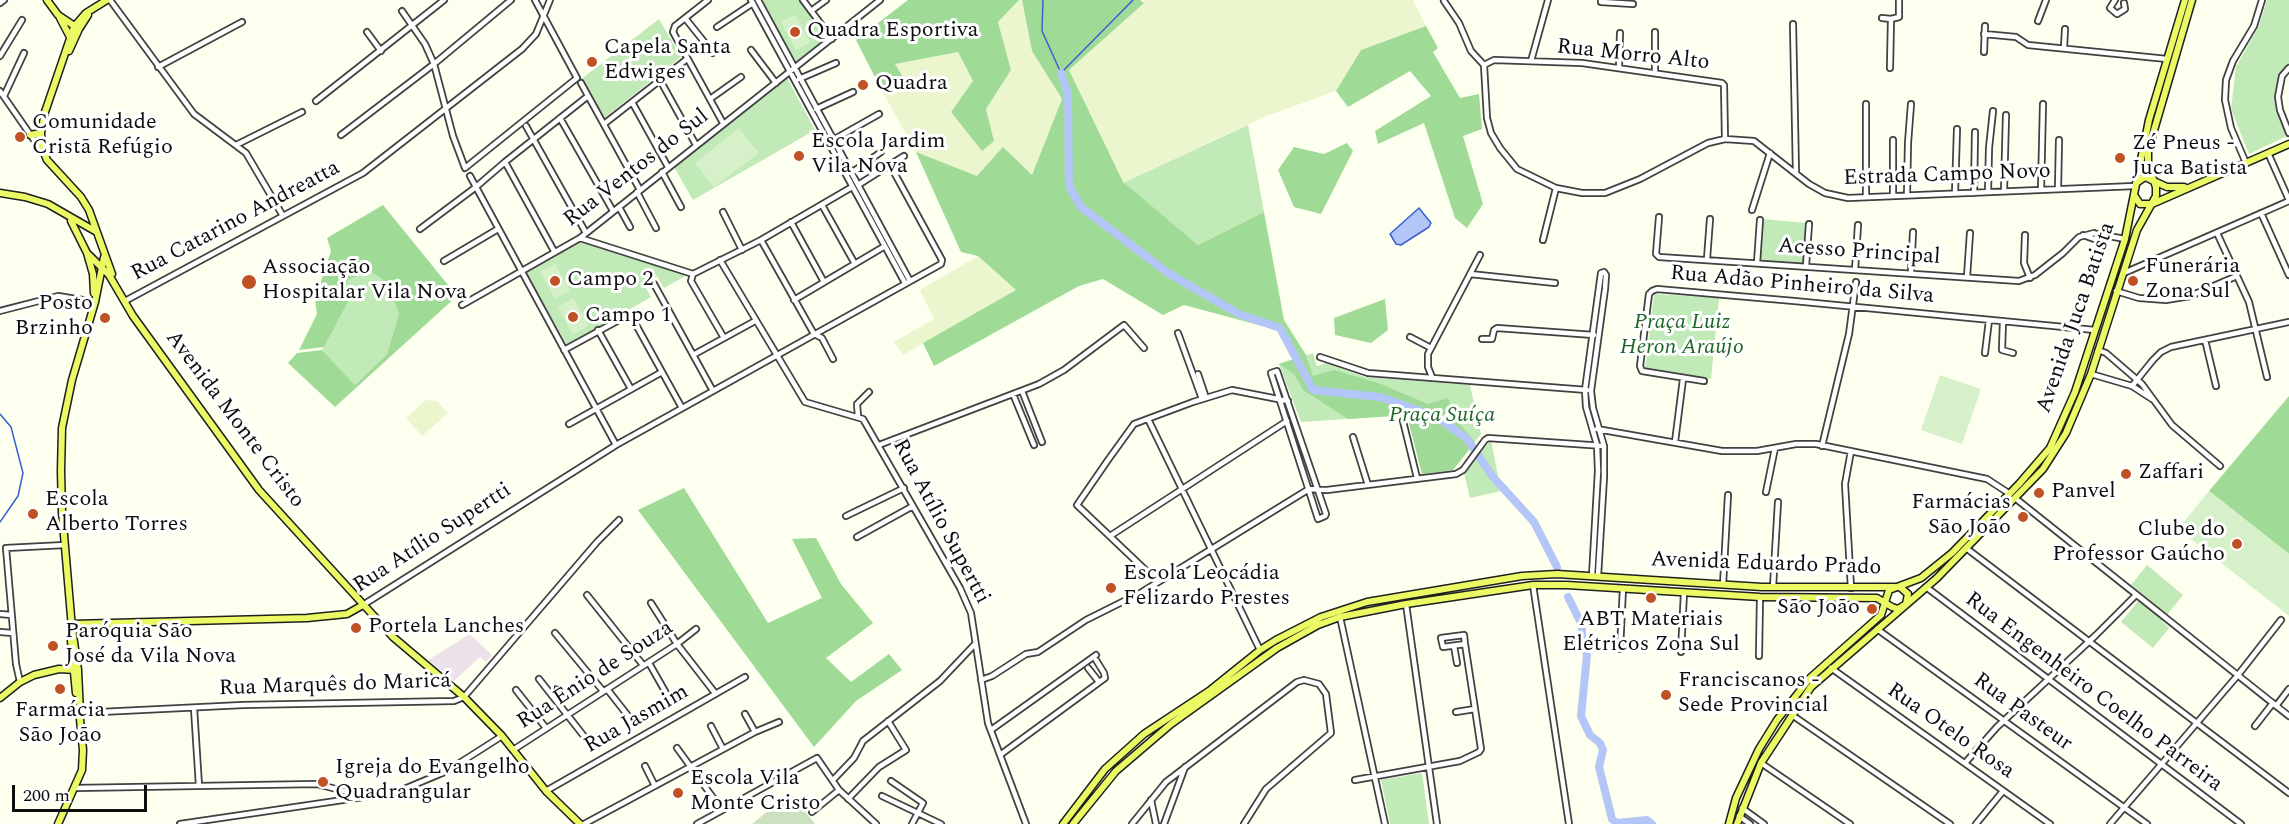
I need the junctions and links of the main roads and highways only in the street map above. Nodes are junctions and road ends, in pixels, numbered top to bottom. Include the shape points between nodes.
1 (47, 0) edge
2 (109, 0) edge
3 (2185, 0) edge
4 (2192, 0) edge
5 (95, 8) junction
6 (86, 13) junction
7 (61, 17) junction
8 (77, 28) junction
9 (70, 37) junction
10 (59, 73) junction
11 (41, 133) junction
12 (30, 135) road end
13 (2289, 144) edge
14 (2153, 180) junction
15 (2135, 185) junction
16 (2188, 187) junction
17 (0, 194) edge
18 (2133, 194) junction
19 (2152, 204) junction
20 (67, 216) junction
21 (92, 216) junction
22 (86, 227) junction
23 (97, 235) junction
24 (82, 240) junction
25 (87, 254) junction
26 (104, 257) junction
27 (102, 268) junction
28 (118, 288) junction
29 (95, 302) junction
30 (2012, 496) junction
31 (1595, 576) junction
32 (1707, 584) junction
33 (1604, 587) junction
34 (1895, 587) junction
35 (1697, 592) junction
36 (1886, 602) junction
37 (363, 605) junction
38 (1904, 606) junction
39 (72, 626) junction
40 (1260, 650) junction
41 (72, 655) junction
42 (1264, 657) junction
43 (75, 667) junction
44 (1248, 668) junction
45 (59, 669) junction
46 (0, 698) edge
47 (1144, 734) junction
48 (1150, 741) junction
49 (1111, 763) junction
50 (1118, 770) junction
51 (58, 824) edge
52 (582, 824) edge
53 (1063, 824) edge
54 (1073, 824) edge
55 (1729, 824) edge
56 (1737, 824) edge

1 - 7 main road
2 - 5 main road
3 - 15 main road via 2165,58
4 - 14 main road via 2148,151
5 - 6 main road
5 - 8 main road
6 - 7 main road
6 - 8 main road
7 - 8 main road
7 - 9 main road
8 - 9 main road
8 - 10 main road
9 - 10 main road
10 - 11 main road
11 - 12 main road
11 - 21 main road, Avenida Monte Cristo via 48,160 81,197
13 - 16 main road
14 - 15 main road via 2145,177
14 - 16 main road via 2167,187
14 - 19 main road via 2157,191
15 - 18 main road
16 - 19 main road
17 - 20 main road via 37,200
18 - 19 main road via 2140,204
18 - 30 main road, Avenida Juca Batista via 2125,238 2076,392 2050,448
19 - 30 main road, Avenida Juca Batista via 2137,230 2121,274 2076,415 2051,459
20 - 22 main road
20 - 24 main road
21 - 22 main road
21 - 23 main road, Avenida Monte Cristo
22 - 23 main road
22 - 24 main road
23 - 26 main road, Avenida Monte Cristo
24 - 25 main road
25 - 27 main road, Avenida Monte Cristo
25 - 29 main road
26 - 27 main road
26 - 28 main road, Avenida Monte Cristo
27 - 28 main road, Avenida Monte Cristo
27 - 29 main road
28 - 37 main road, Avenida Monte Cristo via 244,470
29 - 39 main road via 62,428 64,545
30 - 34 main road, Avenida Juca Batista via 1921,578
30 - 38 main road, Avenida Juca Batista via 1966,548
31 - 32 main road, Avenida Eduardo Prado
31 - 33 main road via 1596,582
31 - 40 main road, Avenida Eduardo Prado via 1522,576 1367,602 1321,617
32 - 34 main road, Avenida Eduardo Prado
32 - 35 main road
33 - 35 main road, Avenida Eduardo Prado
33 - 42 main road, Avenida Eduardo Prado via 1533,585 1340,617 1318,625
34 - 36 main road via 1887,593
34 - 38 main road, Avenida Eduardo Prado via 1906,591 1908,601
35 - 36 main road, Avenida Eduardo Prado via 1877,598
36 - 38 main road, Avenida Eduardo Prado via 1895,609
36 - 55 main road via 1881,615 1810,678 1777,720 1750,767
37 - 39 main road, Rua Atílio Supertti via 347,614 307,618
37 - 52 main road, Avenida Monte Cristo via 407,650 464,697 546,791
38 - 56 main road, Avenida Juca Batista via 1811,687 1761,763
39 - 41 main road
39 - 43 main road
40 - 42 main road
40 - 44 main road
40 - 47 main road, Avenida Eduardo Prado via 1209,691
41 - 43 main road
41 - 45 main road
42 - 44 main road, Avenida Eduardo Prado
43 - 45 main road
43 - 51 main road via 83,760
44 - 48 main road, Avenida Eduardo Prado
45 - 46 main road via 34,675
47 - 48 main road
47 - 49 main road, Avenida Eduardo Prado
48 - 50 main road, Avenida Eduardo Prado
49 - 50 main road
49 - 53 main road, Avenida Eduardo Prado
50 - 54 main road, Avenida Eduardo Prado

